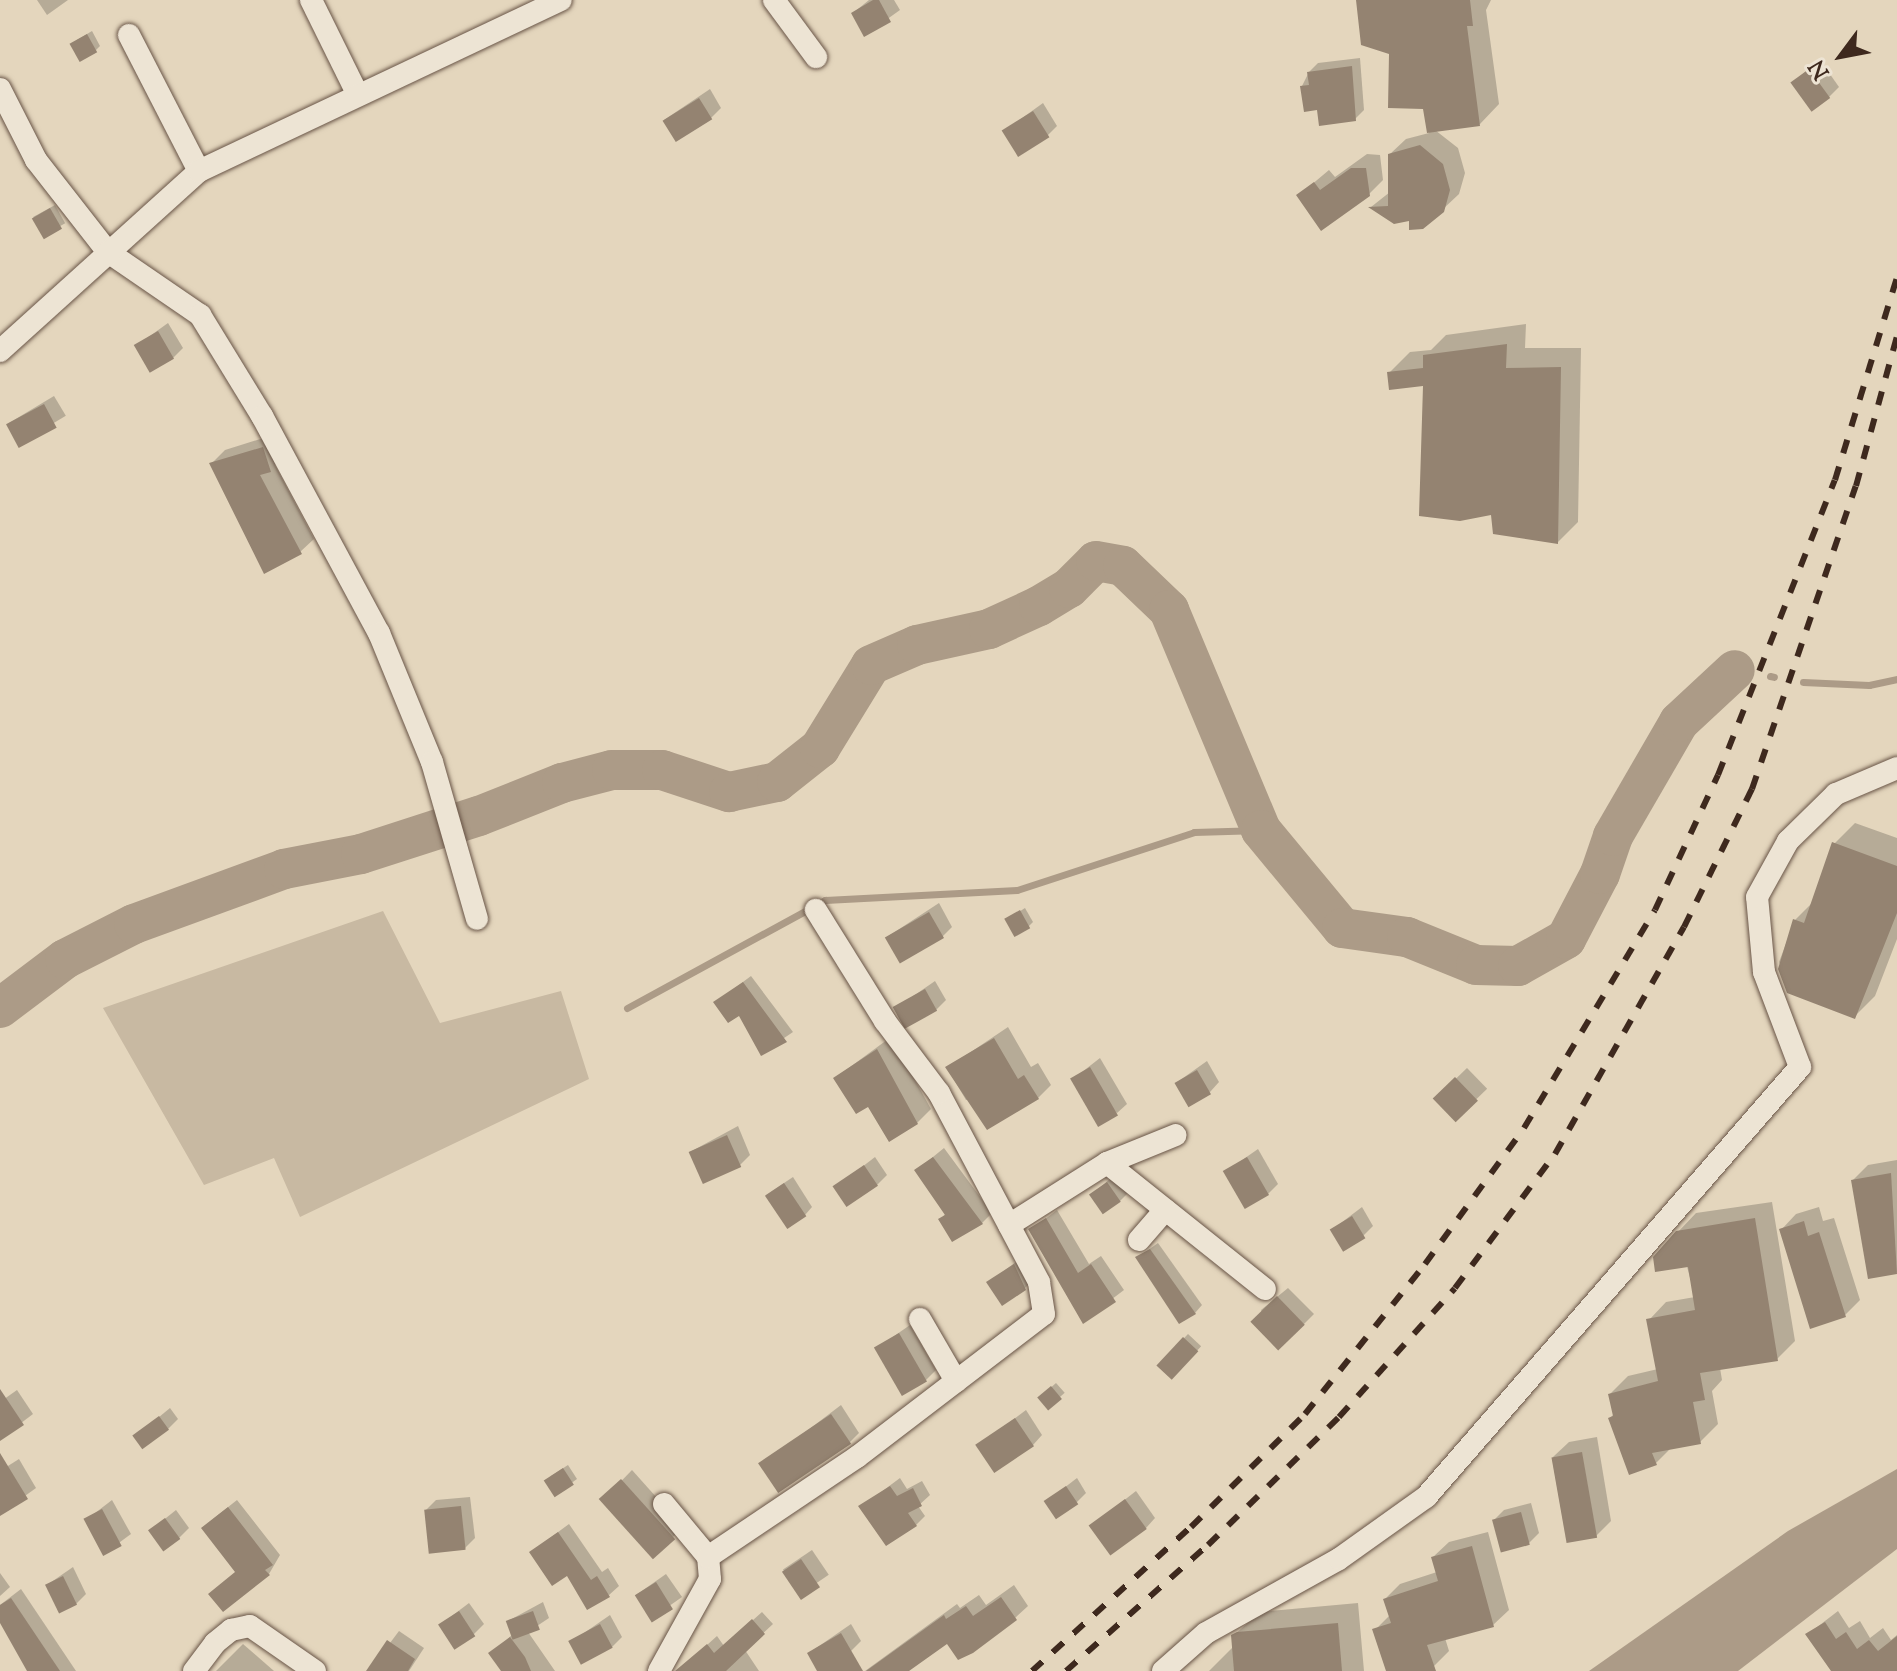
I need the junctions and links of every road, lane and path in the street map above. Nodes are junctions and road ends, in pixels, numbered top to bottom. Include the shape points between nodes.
1 (311, 0) edge
2 (561, 0) edge
3 (774, 0) edge
4 (129, 35) dead end
5 (816, 57) dead end
6 (0, 89) edge
7 (357, 93) junction
8 (199, 171) junction
9 (108, 252) junction
10 (0, 351) edge
11 (1897, 768) edge
12 (816, 910) dead end
13 (477, 919) dead end
14 (1176, 1135) dead end
15 (1107, 1163) junction
16 (1165, 1210) junction
17 (1009, 1225) junction
18 (1139, 1240) dead end
19 (1265, 1289) dead end
20 (920, 1319) dead end
21 (956, 1381) junction
22 (664, 1504) dead end
23 (708, 1557) junction
24 (301, 1667) edge
25 (194, 1671) edge
26 (659, 1671) edge
27 (1163, 1671) edge

1 - 7 street
2 - 7 street
3 - 5 street
4 - 8 street
6 - 9 street via 36,160
7 - 8 street
8 - 9 street
9 - 10 street
9 - 13 street via 200,315 262,416 379,633 443,802
11 - 27 street via 1836,794 1788,841 1757,897 1764,972 1800,1067 1426,1497 1339,1559 1206,1633
12 - 17 street via 885,1021 939,1093
14 - 15 street
15 - 16 street
15 - 17 street
16 - 18 street
16 - 19 street
17 - 21 street via 1039,1282 1044,1314
20 - 21 street
21 - 23 street via 857,1457
22 - 23 street
23 - 26 street via 710,1579
24 - 25 street via 250,1626 231,1630

